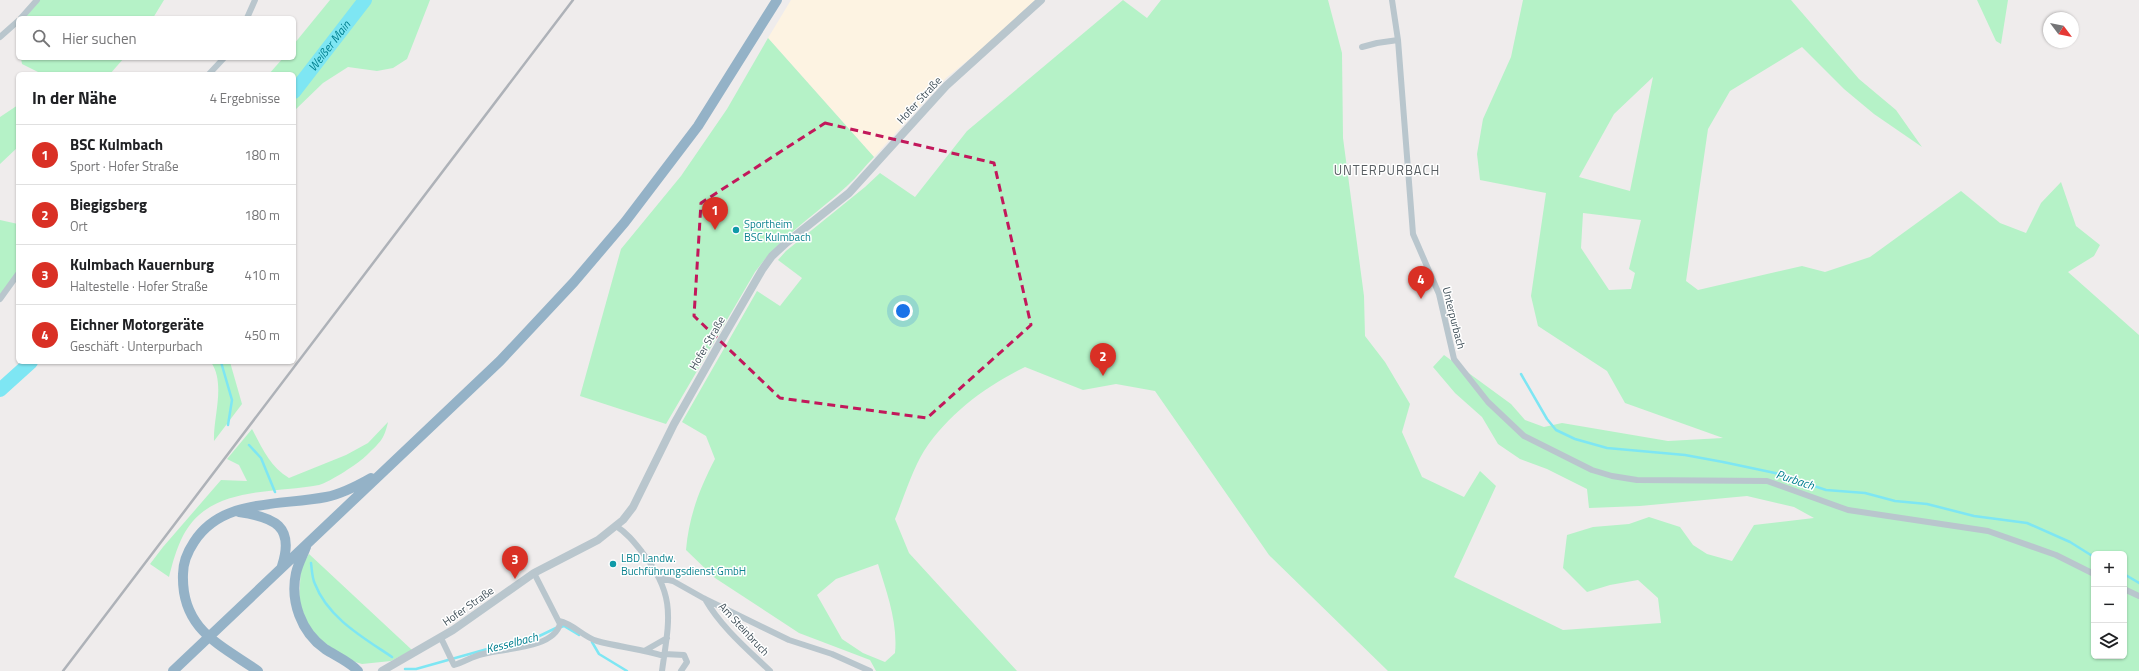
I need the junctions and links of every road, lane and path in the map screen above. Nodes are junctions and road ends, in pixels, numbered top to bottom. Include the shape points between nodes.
1 (37, 0) edge
2 (255, 0) edge
3 (777, 0) edge
4 (1040, 0) edge
5 (1392, 0) edge
6 (23, 16) edge
7 (248, 16) edge
8 (16, 24) edge
9 (0, 37) edge
10 (1398, 40) junction
11 (1362, 47) dead end
12 (222, 60) edge
13 (211, 72) edge
14 (16, 277) edge
15 (0, 299) edge
16 (382, 473) junction
17 (233, 511) junction
18 (616, 526) junction
19 (307, 545) junction
20 (282, 567) junction
21 (2091, 572) edge
22 (534, 573) junction
23 (660, 578) junction
24 (2127, 590) edge
25 (2139, 596) edge
26 (705, 599) junction
27 (559, 625) junction
28 (441, 638) junction
29 (667, 638) junction
30 (646, 650) junction
31 (664, 655) junction
32 (255, 669) edge
33 (173, 671) edge
34 (263, 671) edge
35 (358, 671) edge
36 (382, 671) edge
37 (662, 671) edge
38 (682, 671) edge
39 (770, 671) edge
40 (870, 671) edge

1 - 6 street
2 - 7 street
3 - 16 highway via 698,126 615,234 500,361
4 - 18 street, Hofer Straße via 946,86 849,192 772,256 674,424 632,506
5 - 10 street, Unterpurbach
8 - 9 street
10 - 11 street
10 - 21 street, Unterpurbach via 1413,234 1439,294 1454,359 1488,402 1530,440 1592,470 1637,480 1767,481 1848,510 1988,531 2056,555
12 - 13 street
14 - 15 street
16 - 17 highway via 357,486 328,496
16 - 19 highway
17 - 20 highway via 262,515 280,528 286,540
17 - 32 highway via 212,521 201,531 190,549 183,568 184,597 190,613 199,626 230,654
18 - 22 street, Hofer Straße via 598,540
18 - 23 street via 626,532
19 - 20 highway
19 - 35 highway via 296,573 297,610 311,637
20 - 33 highway
22 - 27 street
22 - 28 street, Hofer Straße
23 - 26 street, Am Steinbruch via 674,581
23 - 29 street via 669,616
24 - 25 street
26 - 39 street, Am Steinbruch via 740,642
26 - 40 street, Am Steinbruch via 788,640 832,654
27 - 28 street via 554,634 538,643 482,654 454,665
27 - 30 street via 567,622 596,640
28 - 36 street, Hofer Straße
29 - 30 street
29 - 31 street
30 - 31 street
31 - 37 street
31 - 38 street via 684,655 687,662
32 - 34 highway

